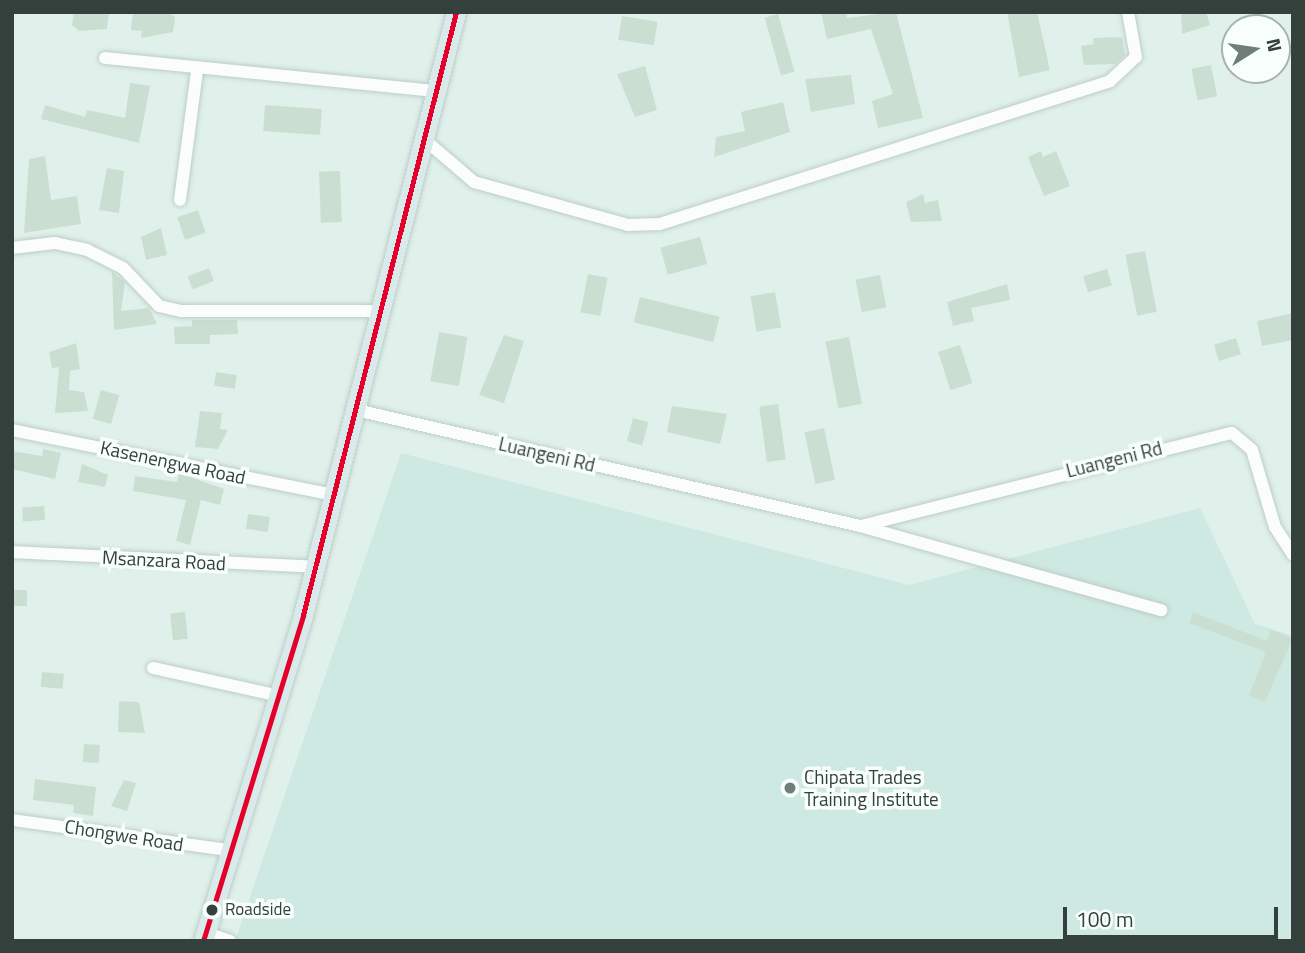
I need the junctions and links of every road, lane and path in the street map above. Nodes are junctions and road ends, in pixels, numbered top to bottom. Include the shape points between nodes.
1 (456, 12) edge
2 (1128, 12) edge
3 (105, 58) dead end
4 (197, 70) junction
5 (436, 90) junction
6 (425, 140) junction
7 (180, 200) dead end
8 (12, 248) edge
9 (380, 311) junction
10 (356, 410) junction
11 (12, 430) edge
12 (333, 495) junction
13 (860, 526) junction
14 (12, 552) edge
15 (1293, 555) edge
16 (315, 566) junction
17 (1161, 610) dead end
18 (153, 668) dead end
19 (279, 696) junction
20 (12, 820) edge
21 (235, 852) junction
22 (204, 937) edge
23 (230, 941) edge

1 - 5 highway
2 - 6 street via 1136,57 1110,81 660,224 628,225 474,182
3 - 4 street
4 - 5 street
4 - 7 street
5 - 6 highway
6 - 9 highway
8 - 9 street via 55,243 87,250 123,268 159,306 181,312
9 - 10 highway
10 - 12 highway
10 - 13 street, Luangeni Rd
11 - 12 street, Kasenengwa Road
12 - 16 highway
13 - 15 street, Luangeni Rd via 1232,433 1252,450 1275,527
13 - 17 street, Luangeni Rd
14 - 16 street, Msanzara Road
16 - 19 highway
18 - 19 street
19 - 21 highway
20 - 21 street, Chongwe Road
21 - 22 highway
22 - 23 street

